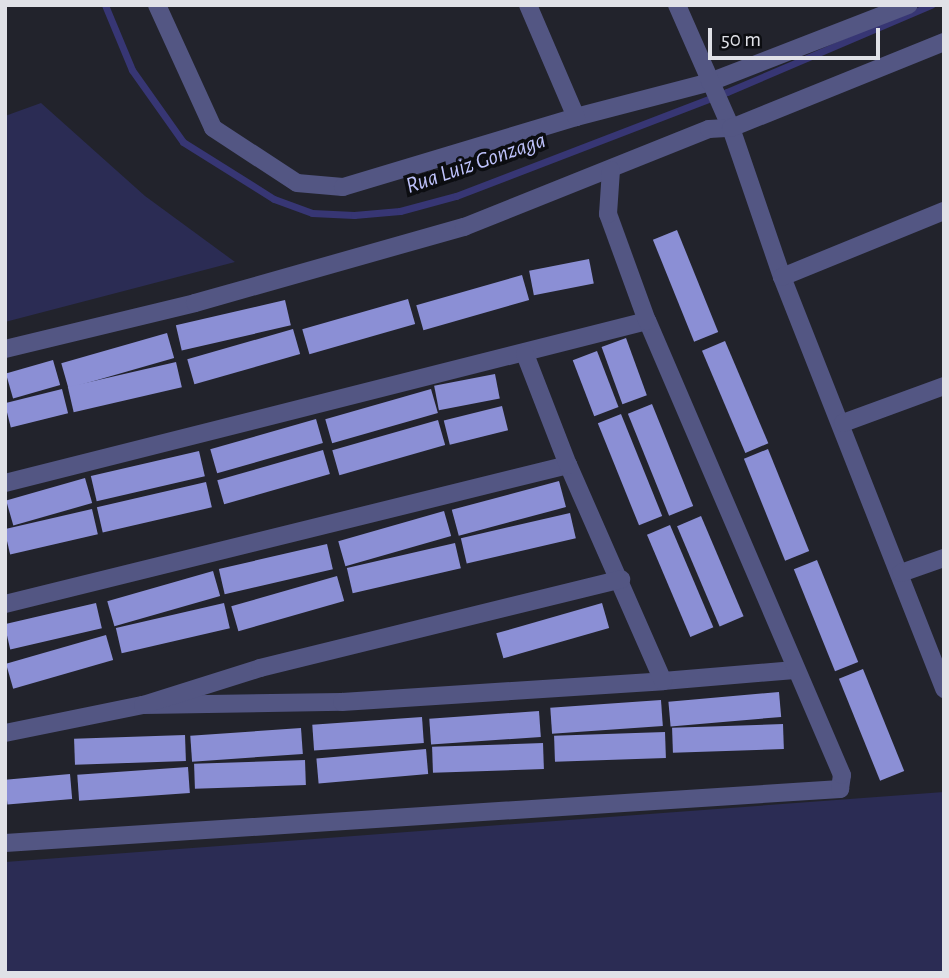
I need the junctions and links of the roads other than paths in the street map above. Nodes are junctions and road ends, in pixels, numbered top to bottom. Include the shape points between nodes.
1 (157, 5) edge
2 (528, 5) edge
3 (677, 5) edge
4 (909, 5) edge
5 (944, 42) edge
6 (712, 86) junction
7 (576, 117) junction
8 (728, 122) junction
9 (611, 170) junction
10 (944, 211) edge
11 (782, 277) junction
12 (647, 321) junction
13 (5, 349) edge
14 (525, 354) junction
15 (944, 386) edge
16 (843, 423) junction
17 (568, 465) junction
18 (5, 483) edge
19 (944, 558) edge
20 (901, 573) junction
21 (621, 579) junction
22 (5, 604) edge
23 (795, 670) junction
24 (663, 681) junction
25 (944, 689) edge
26 (143, 705) junction
27 (5, 733) edge
28 (5, 843) edge

1 - 7 street via 214,128 297,183 343,187
2 - 7 street
3 - 6 street
4 - 6 street
5 - 8 street
6 - 7 street
6 - 8 street
8 - 9 street
8 - 11 street
9 - 12 street via 608,214
9 - 13 street via 464,227 195,303
10 - 11 street
11 - 16 street
12 - 14 street
12 - 23 street
14 - 17 street
14 - 18 street
15 - 16 street
16 - 20 street
17 - 21 street
17 - 22 street
19 - 20 street
20 - 25 street
21 - 24 street
21 - 26 street via 260,668
23 - 24 street
23 - 28 street via 842,775 843,786 835,791
24 - 26 street via 342,702
26 - 27 street

